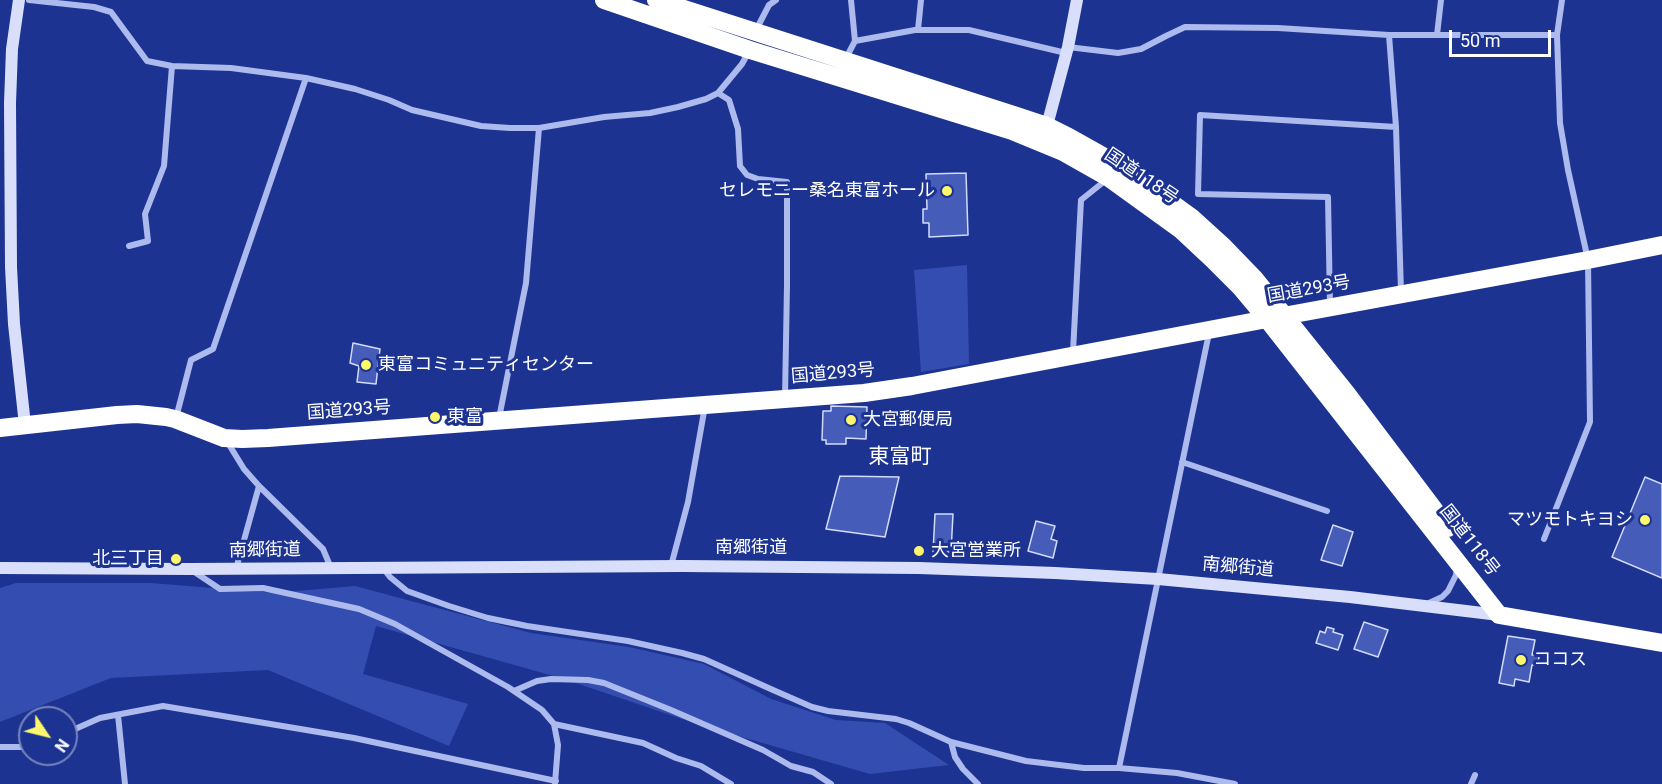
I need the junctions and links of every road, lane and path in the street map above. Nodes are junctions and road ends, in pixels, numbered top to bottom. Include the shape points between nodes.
1 (19, 0) edge
2 (29, 0) edge
3 (604, 0) edge
4 (656, 0) edge
5 (776, 0) edge
6 (852, 0) edge
7 (921, 0) edge
8 (1077, 0) edge
9 (1441, 0) edge
10 (1562, 0) edge
11 (918, 30) junction
12 (756, 32) junction
13 (1389, 34) junction
14 (1437, 35) junction
15 (1557, 36) junction
16 (855, 41) junction
17 (750, 50) junction
18 (1067, 50) junction
19 (844, 60) junction
20 (172, 66) junction
21 (306, 78) junction
22 (718, 93) junction
23 (1396, 127) junction
24 (539, 128) junction
25 (1044, 134) junction
26 (1109, 178) junction
27 (1662, 245) edge
28 (129, 246) dead end
29 (1588, 260) junction
30 (1401, 295) junction
31 (1330, 308) junction
32 (1286, 316) junction
33 (1267, 319) junction
34 (1210, 330) junction
35 (1073, 356) junction
36 (785, 400) junction
37 (705, 406) junction
38 (175, 419) junction
39 (498, 422) junction
40 (25, 425) junction
41 (0, 428) edge
42 (225, 438) junction
43 (1182, 462) junction
44 (259, 486) junction
45 (1327, 511) dead end
46 (1544, 539) dead end
47 (1458, 561) junction
48 (671, 566) junction
49 (383, 567) junction
50 (0, 568) edge
51 (330, 568) junction
52 (191, 569) junction
53 (236, 569) junction
54 (1158, 579) junction
55 (1422, 605) junction
56 (1499, 615) junction
57 (1662, 643) edge
58 (514, 691) junction
59 (118, 715) junction
60 (554, 724) junction
61 (78, 728) edge
62 (951, 742) junction
63 (0, 747) edge
64 (18, 747) edge
65 (1119, 768) junction
66 (1475, 775) dead end
67 (555, 782) edge
68 (125, 784) edge
69 (731, 784) edge
70 (831, 784) edge
71 (978, 784) edge
72 (1235, 784) edge
73 (1471, 784) edge

1 - 40 street via 10,103 11,267
2 - 20 street via 111,12 147,61
3 - 17 highway, 国道118号
4 - 12 highway, 国道118号
5 - 12 street via 769,4
6 - 16 street
7 - 11 street
8 - 18 street
9 - 14 street
10 - 15 street
11 - 16 street
11 - 18 street via 969,30
12 - 17 street
12 - 19 highway, 国道118号
13 - 14 street
13 - 18 street via 1185,27 1141,49
13 - 23 street
14 - 15 street
15 - 29 street via 1560,123
16 - 19 street
17 - 22 street
17 - 25 highway, 国道118号 via 960,114
18 - 25 street
19 - 25 highway, 国道118号 via 966,98
20 - 21 street via 231,68
20 - 28 street via 164,166 146,214 148,241
21 - 24 street via 481,126
21 - 38 street via 213,349 191,360
22 - 24 street via 678,108
22 - 36 street via 729,100 738,129 740,166 747,176 787,182
23 - 30 street
23 - 31 street via 1200,115 1198,194 1328,196
24 - 39 street via 526,283
25 - 26 highway, 国道118号
25 - 32 highway, 国道118号 via 1079,142 1119,165 1191,217 1254,278
26 - 33 highway, 国道118号 via 1181,230
26 - 35 street via 1081,200
27 - 29 highway, 国道293号
29 - 30 highway, 国道293号
29 - 46 street via 1590,422
30 - 31 highway, 国道293号
31 - 32 highway, 国道293号
32 - 33 highway, 国道293号
32 - 56 highway, 国道118号 via 1489,584 1499,603
33 - 34 highway, 国道293号
33 - 47 highway, 国道118号
34 - 35 highway, 国道293号
34 - 43 street
35 - 36 highway, 国道293号 via 902,388
36 - 37 highway, 国道293号
37 - 39 highway, 国道293号
37 - 48 street via 688,502
38 - 40 highway, 国道293号 via 127,414
38 - 42 highway, 国道293号
39 - 42 highway, 国道293号
40 - 41 highway, 国道293号
42 - 44 street
43 - 45 street
43 - 54 street
44 - 51 street via 323,549
44 - 53 street
47 - 55 street via 1448,591
47 - 56 highway, 国道118号
48 - 49 street, 南郷街道
48 - 54 street, 南郷街道 via 919,568
49 - 51 street, 南郷街道
49 - 62 street via 406,591 488,618 682,653 813,706 844,714 896,719
50 - 52 street, 南郷街道
51 - 53 street, 南郷街道
52 - 53 street, 南郷街道
52 - 58 street via 220,589 262,588 360,609 395,624
54 - 55 street, 南郷街道
54 - 65 street
55 - 56 street, 南郷街道
56 - 57 highway
58 - 60 street via 542,710
58 - 70 street via 551,679 604,683 763,750 791,766 813,772
59 - 61 street
59 - 67 street via 163,706 354,738
59 - 68 street
60 - 67 street via 558,745
60 - 69 street via 643,743 700,766
62 - 65 street via 1026,761
62 - 71 street via 955,757
63 - 64 street
65 - 72 street
66 - 73 street

